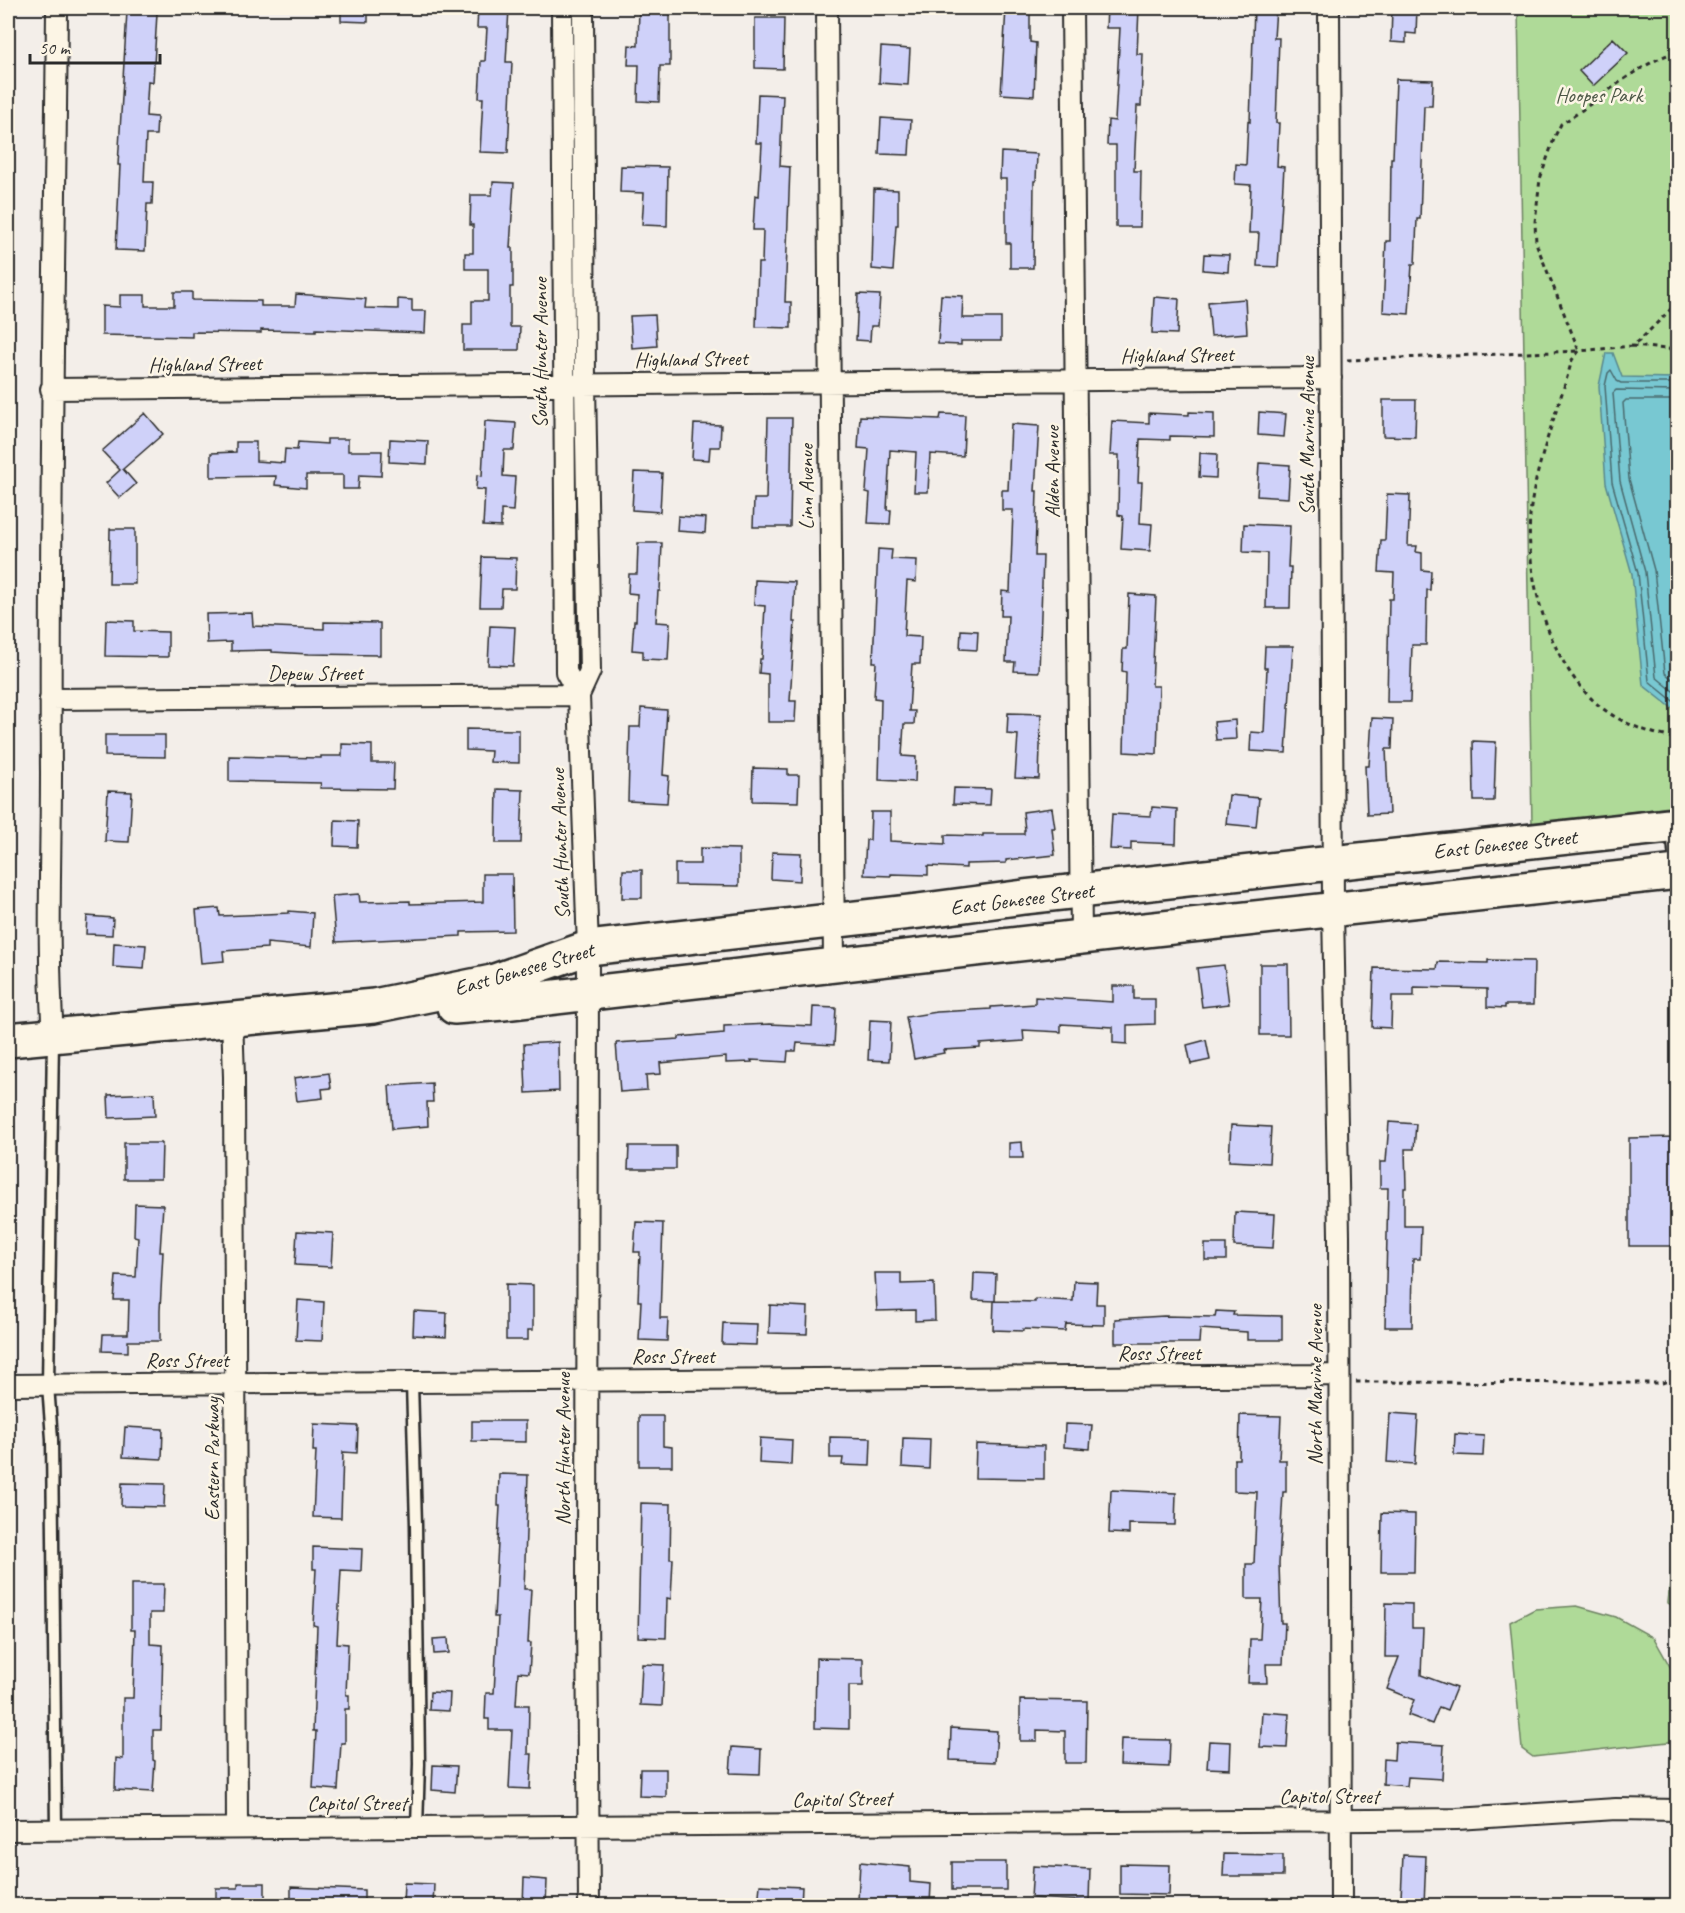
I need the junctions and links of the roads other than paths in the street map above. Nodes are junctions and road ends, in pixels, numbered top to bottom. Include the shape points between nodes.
1 (57, 8) edge
2 (562, 8) edge
3 (583, 8) edge
4 (827, 8) edge
5 (1072, 8) edge
6 (1329, 8) edge
7 (562, 35) junction
8 (583, 35) junction
9 (584, 158) junction
10 (563, 159) junction
11 (563, 217) junction
12 (584, 217) junction
13 (564, 286) junction
14 (585, 286) junction
15 (1331, 369) junction
16 (1075, 381) junction
17 (829, 382) junction
18 (564, 384) junction
19 (585, 384) junction
20 (51, 389) junction
21 (565, 525) junction
22 (587, 525) junction
23 (588, 601) junction
24 (566, 602) junction
25 (579, 695) junction
26 (50, 699) junction
27 (1675, 825) edge
28 (1334, 864) junction
29 (1677, 872) edge
30 (1080, 892) junction
31 (1333, 910) junction
32 (834, 921) junction
33 (1081, 937) junction
34 (588, 948) junction
35 (834, 966) junction
36 (588, 993) junction
37 (374, 1005) junction
38 (232, 1018) junction
39 (52, 1036) junction
40 (8, 1040) edge
41 (1339, 1379) junction
42 (587, 1381) junction
43 (412, 1383) junction
44 (235, 1384) junction
45 (8, 1385) edge
46 (48, 1385) junction
47 (1677, 1810) edge
48 (1340, 1819) junction
49 (588, 1825) junction
50 (417, 1827) junction
51 (237, 1828) junction
52 (8, 1830) edge
53 (56, 1830) junction
54 (589, 1905) edge
55 (1341, 1905) edge

1 - 20 street
2 - 7 street, South Hunter Avenue
3 - 8 street, South Hunter Avenue
4 - 17 street, Linn Avenue
5 - 16 street, Alden Avenue
6 - 15 street, South Marvine Avenue
7 - 8 lane
7 - 10 street, South Hunter Avenue
8 - 9 street, South Hunter Avenue
9 - 10 lane
9 - 12 street, South Hunter Avenue
10 - 11 street, South Hunter Avenue
11 - 12 lane
11 - 13 street, South Hunter Avenue
12 - 14 street, South Hunter Avenue
13 - 14 lane
13 - 18 street, South Hunter Avenue
14 - 19 street, South Hunter Avenue
15 - 16 street, Highland Street
15 - 28 street, South Marvine Avenue
16 - 17 street, Highland Street
16 - 30 street, Alden Avenue
17 - 19 street, Highland Street
17 - 32 street, Linn Avenue
18 - 19 street, Highland Street
18 - 20 street, Highland Street
18 - 21 street, South Hunter Avenue
19 - 22 street, South Hunter Avenue
20 - 26 street
21 - 22 lane
21 - 24 street, South Hunter Avenue
22 - 23 street, South Hunter Avenue
23 - 24 lane
23 - 25 street, South Hunter Avenue via 590,671
24 - 25 street, South Hunter Avenue via 566,672
25 - 26 street, Depew Street
25 - 34 street, South Hunter Avenue
26 - 39 street
27 - 28 highway, East Genesee Street
27 - 29 lane
28 - 30 highway, East Genesee Street
28 - 31 street, North Marvine Avenue
29 - 31 highway, East Genesee Street
30 - 32 highway, East Genesee Street
30 - 33 street, Alden Avenue
31 - 33 highway, East Genesee Street
31 - 41 street, North Marvine Avenue
32 - 34 highway, East Genesee Street
32 - 35 street, Linn Avenue
33 - 35 highway, East Genesee Street
34 - 36 street, South Hunter Avenue
34 - 37 highway, East Genesee Street via 492,982
35 - 36 highway, East Genesee Street
36 - 37 highway, East Genesee Street via 473,1006
36 - 42 street, North Hunter Avenue
37 - 38 highway, East Genesee Street
38 - 39 highway, East Genesee Street
38 - 44 street, Eastern Parkway
39 - 40 highway, East Genesee Street
39 - 46 lane
41 - 42 street, Ross Street
41 - 48 street, North Marvine Avenue
42 - 43 street, Ross Street
42 - 49 street, North Hunter Avenue
43 - 44 street, Ross Street
43 - 50 lane
44 - 46 street, Ross Street
44 - 51 street, Eastern Parkway
45 - 46 street, Ross Street
46 - 53 lane via 52,1439
47 - 48 street, Capitol Street via 1616,1809 1457,1819
48 - 49 street, Capitol Street
48 - 55 street, North Marvine Avenue
49 - 50 street, Capitol Street
49 - 54 street, North Hunter Avenue
50 - 51 street, Capitol Street
51 - 53 street, Capitol Street
52 - 53 street, Capitol Street

